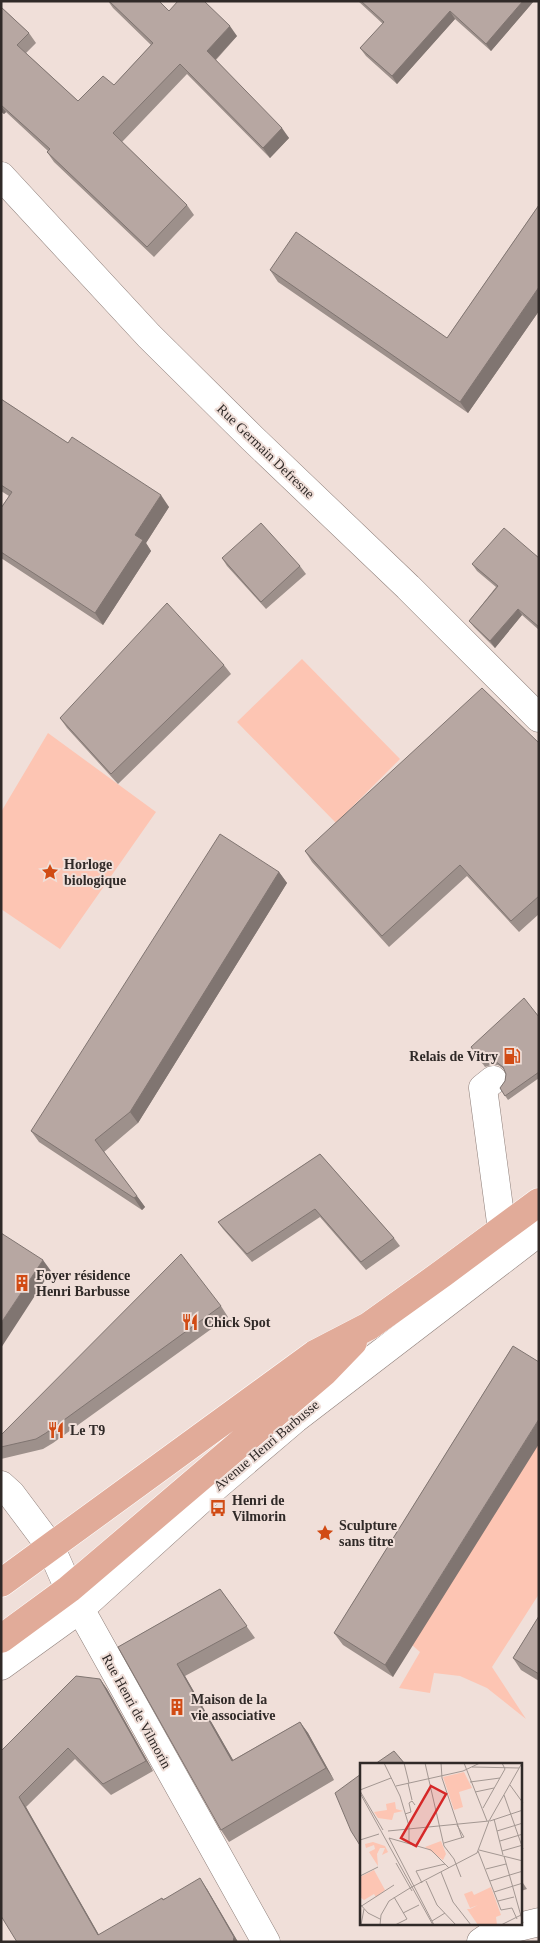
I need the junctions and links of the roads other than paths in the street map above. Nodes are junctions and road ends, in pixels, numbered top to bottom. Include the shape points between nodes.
1 (1, 176) edge
2 (539, 718) edge
3 (493, 1080) dead end
4 (539, 1202) edge
5 (502, 1230) junction
6 (539, 1232) edge
7 (368, 1326) junction
8 (1, 1485) edge
9 (50, 1546) junction
10 (1, 1565) edge
11 (1, 1583) edge
12 (75, 1599) junction
13 (1, 1639) edge
14 (1, 1666) edge
15 (539, 1922) edge
16 (266, 1942) edge
17 (482, 1942) edge

1 - 2 street, Rue Germain Defresne via 149,336
3 - 5 street via 483,1088
4 - 5 main road, Avenue Henri Barbusse
5 - 7 main road, Avenue Henri Barbusse
6 - 12 street, Avenue Henri Barbusse via 282,1430 208,1494
7 - 9 main road, Avenue Henri Barbusse via 315,1354
7 - 12 main road, Avenue Henri Barbusse via 324,1372
8 - 9 street, Rue Henri de Vilmorin via 12,1494
9 - 10 street, Avenue Henri Barbusse
9 - 11 main road, Avenue Henri Barbusse
9 - 12 street, Rue Henri de Vilmorin
12 - 13 main road, Avenue Henri Barbusse
12 - 14 street, Avenue Henri Barbusse
12 - 16 street, Rue Henri de Vilmorin
15 - 17 street via 494,1933

